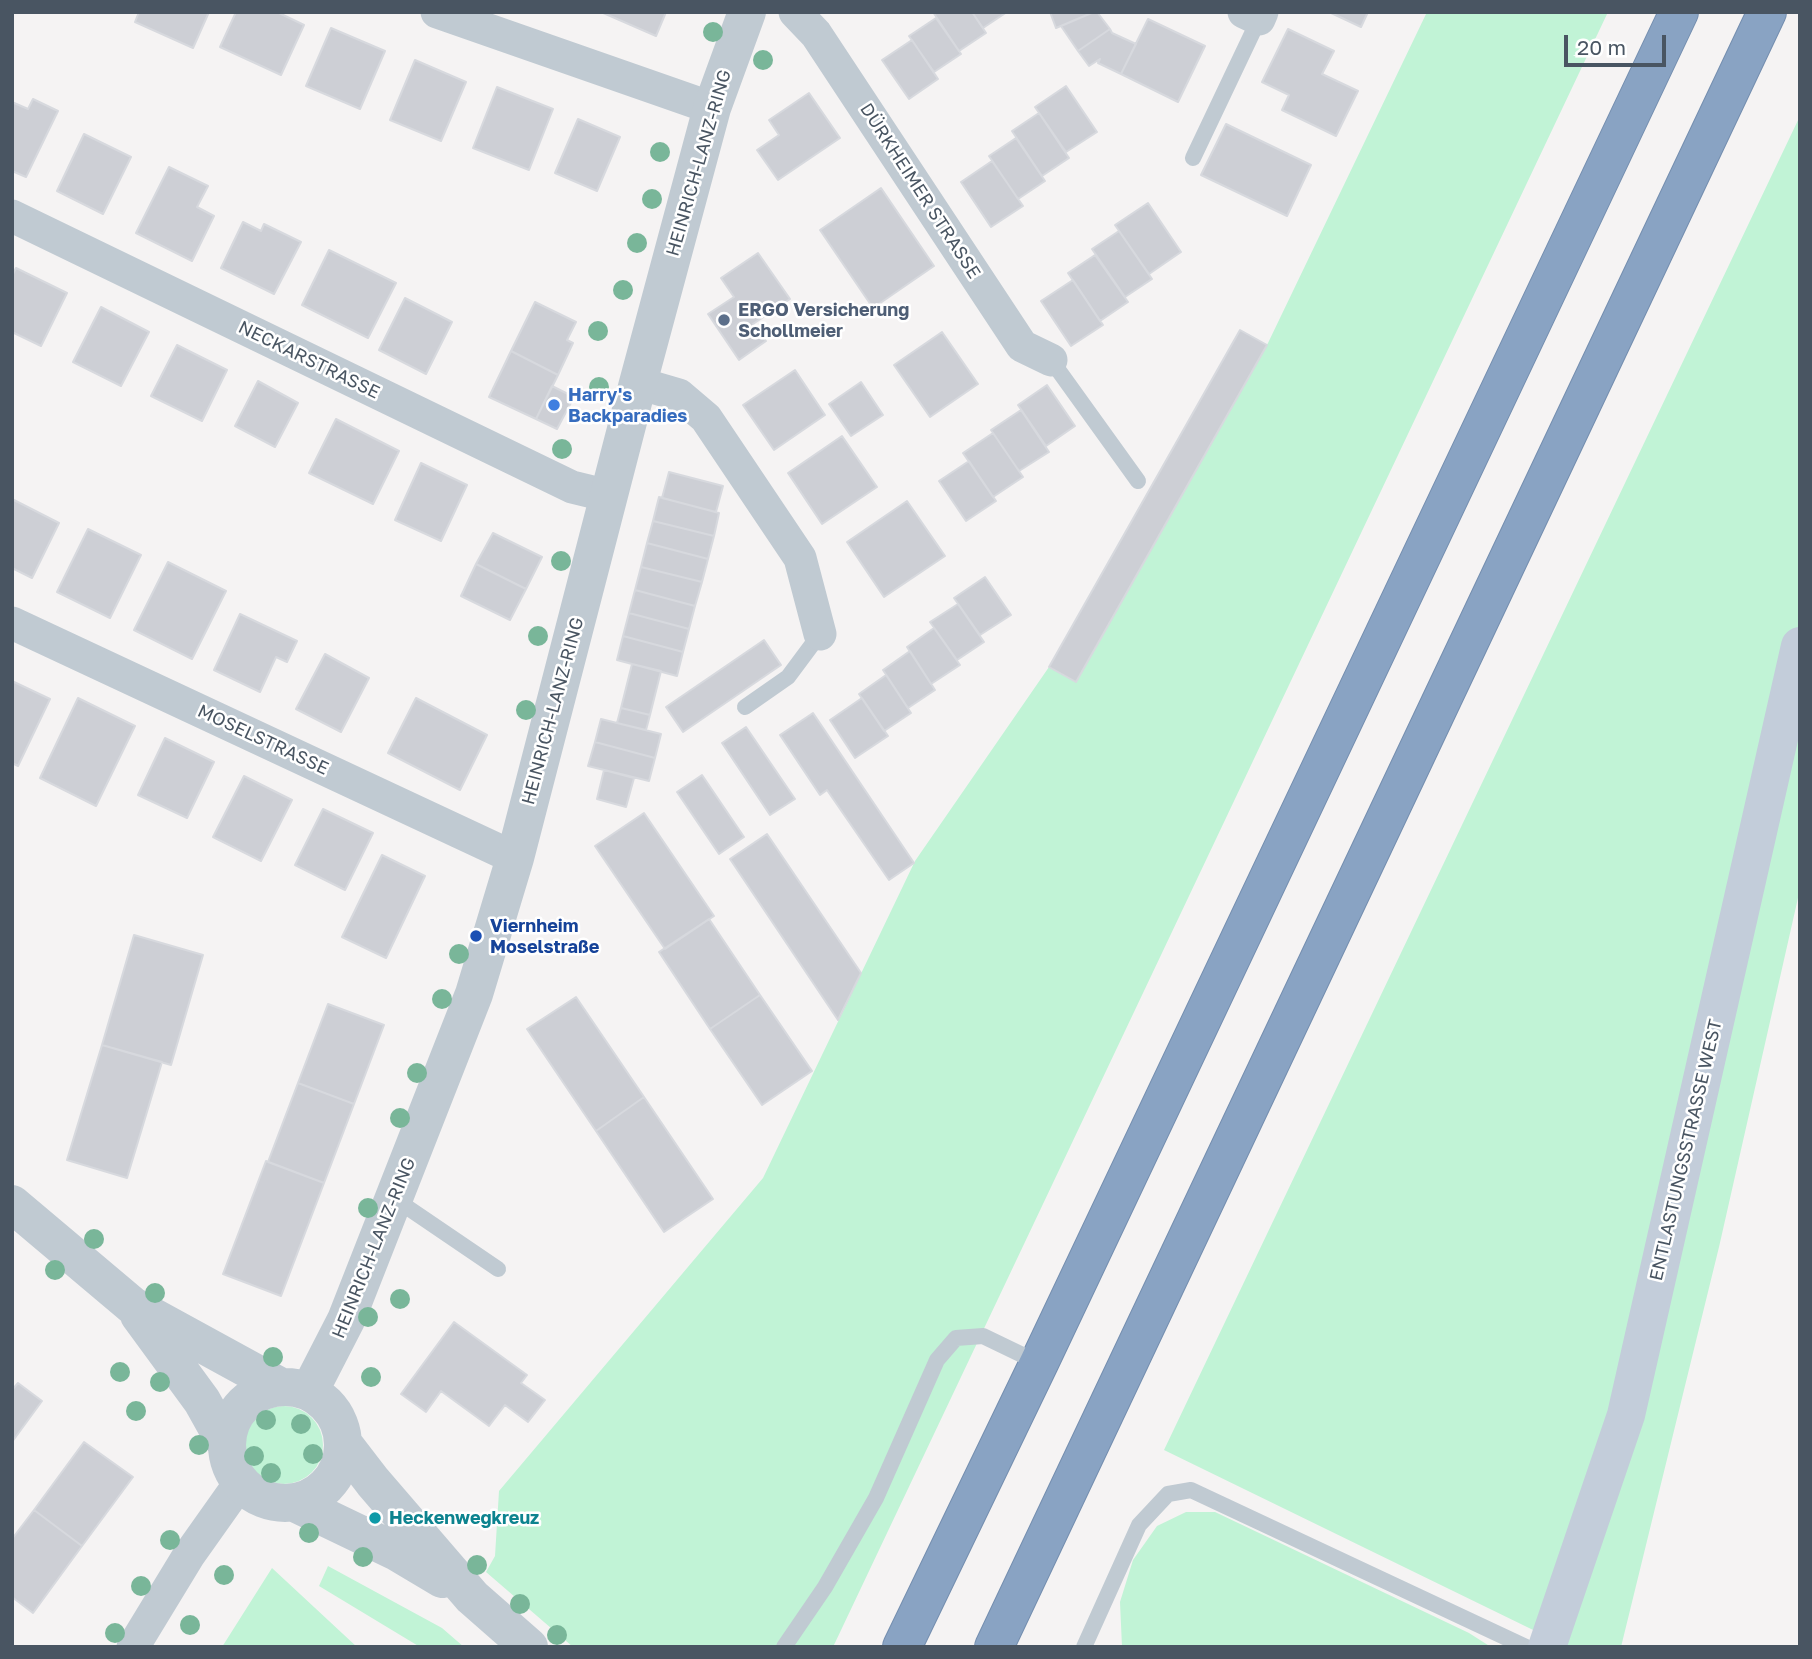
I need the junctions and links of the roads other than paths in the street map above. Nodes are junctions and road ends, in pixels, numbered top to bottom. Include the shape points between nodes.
1 (437, 12) edge
2 (747, 12) edge
3 (796, 12) edge
4 (1679, 12) edge
5 (1767, 12) edge
6 (1255, 14) edge
7 (712, 108) junction
8 (1193, 158) dead end
9 (12, 216) edge
10 (1051, 360) joint
11 (638, 383) junction
12 (1138, 481) dead end
13 (609, 496) junction
14 (12, 623) edge
15 (820, 634) joint
16 (1800, 646) edge
17 (745, 707) dead end
18 (515, 858) junction
19 (395, 1199) junction
20 (12, 1204) edge
21 (498, 1269) dead end
22 (133, 1306) junction
23 (1039, 1363) junction
24 (295, 1389) junction
25 (344, 1443) junction
26 (226, 1444) junction
27 (240, 1482) junction
28 (295, 1503) junction
29 (472, 1597) junction
30 (133, 1647) edge
31 (529, 1647) edge
32 (784, 1647) edge
33 (902, 1647) edge
34 (994, 1647) edge
35 (1084, 1647) edge
36 (1526, 1647) edge
37 (1547, 1647) edge

1 - 7 street
2 - 7 street, HEINRICH-LANZ-RING
3 - 10 street, DÜRKHEIMER STRASSE via 816,34 1022,346
4 - 23 highway
5 - 34 highway
6 - 8 lane
7 - 11 street, HEINRICH-LANZ-RING
9 - 13 street, NECKARSTRASSE via 572,487
10 - 12 lane
11 - 13 street, HEINRICH-LANZ-RING
11 - 15 street via 680,395 706,418 800,558
13 - 18 street, HEINRICH-LANZ-RING
14 - 18 street, MOSELSTRASSE
15 - 17 lane via 788,677
16 - 37 main road, ENTLASTUNGSSTRASSE WEST via 1626,1415
18 - 19 street, HEINRICH-LANZ-RING via 469,1008
19 - 21 lane
19 - 24 street, HEINRICH-LANZ-RING via 346,1320
20 - 22 street
22 - 24 street
22 - 26 street
23 - 32 lane via 984,1336 956,1338 937,1360 876,1498
23 - 33 highway
24 - 25 street via 322,1401 333,1412
24 - 26 street via 267,1389 254,1395 234,1416
25 - 28 street via 331,1482 309,1499
25 - 29 street
26 - 27 street
27 - 28 street via 263,1499
27 - 30 street
28 - 29 street via 395,1551
29 - 31 street
35 - 36 lane via 1139,1525 1168,1494 1191,1490

